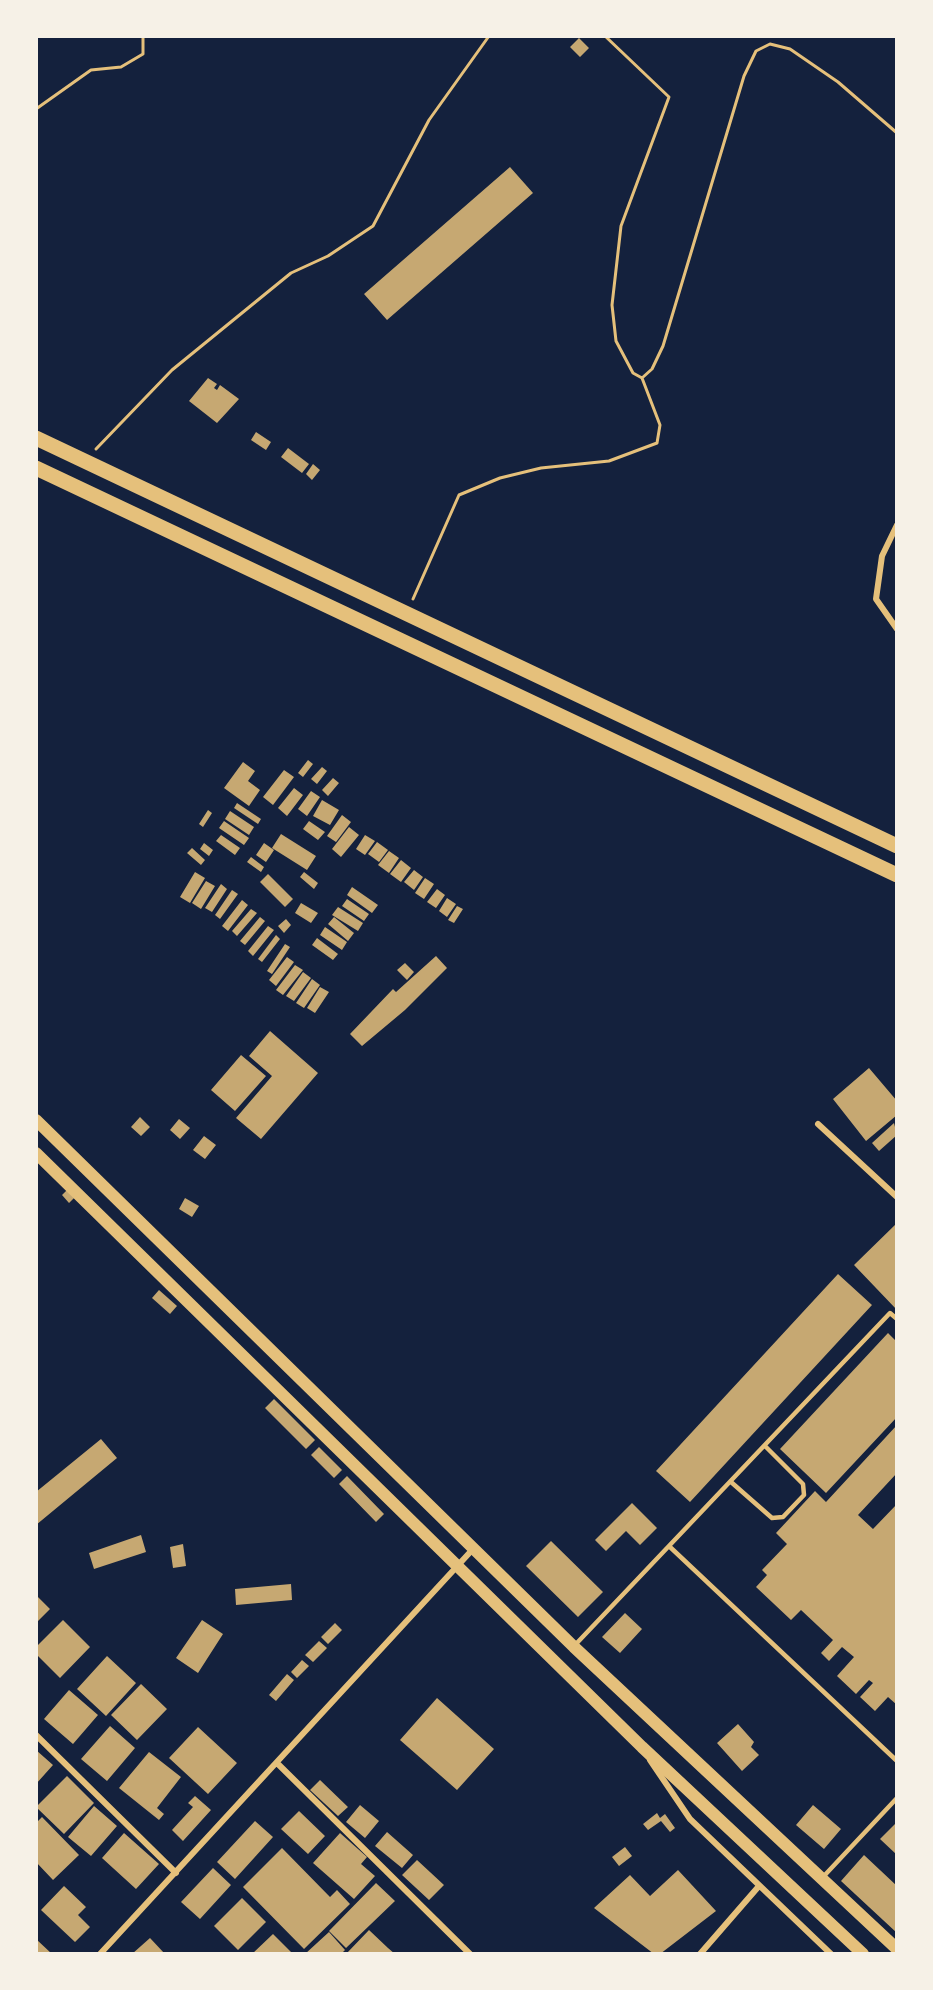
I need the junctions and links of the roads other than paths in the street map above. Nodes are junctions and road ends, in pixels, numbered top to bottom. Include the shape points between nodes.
1 (36, 438) edge
2 (36, 468) edge
3 (897, 525) edge
4 (897, 629) edge
5 (897, 846) edge
6 (897, 875) edge
7 (36, 1120) edge
8 (818, 1124) dead end
9 (36, 1154) edge
10 (897, 1197) edge
11 (897, 1319) edge
12 (765, 1446) junction
13 (731, 1482) junction
14 (670, 1547) junction
15 (473, 1549) junction
16 (457, 1566) junction
17 (573, 1647) junction
18 (36, 1735) edge
19 (642, 1747) junction
20 (897, 1761) edge
21 (278, 1764) junction
22 (897, 1798) edge
23 (176, 1873) junction
24 (820, 1880) junction
25 (759, 1886) junction
26 (897, 1949) edge
27 (100, 1954) edge
28 (470, 1954) edge
29 (700, 1954) edge
30 (831, 1954) edge
31 (863, 1954) edge

1 - 5 highway
2 - 6 highway
3 - 4 street via 882,556 876,599
7 - 15 main road
8 - 10 street
9 - 16 main road
11 - 12 lane via 890,1313
12 - 13 lane
12 - 13 lane via 803,1484 804,1495 783,1517 772,1518
13 - 14 lane
14 - 17 lane
14 - 20 lane
15 - 16 street
15 - 17 main road
16 - 19 main road
16 - 21 street
17 - 24 main road
18 - 23 street
19 - 25 street via 680,1807
19 - 31 main road
21 - 23 street
21 - 28 street
22 - 24 lane
23 - 27 street
24 - 26 main road
25 - 29 street
25 - 30 street

